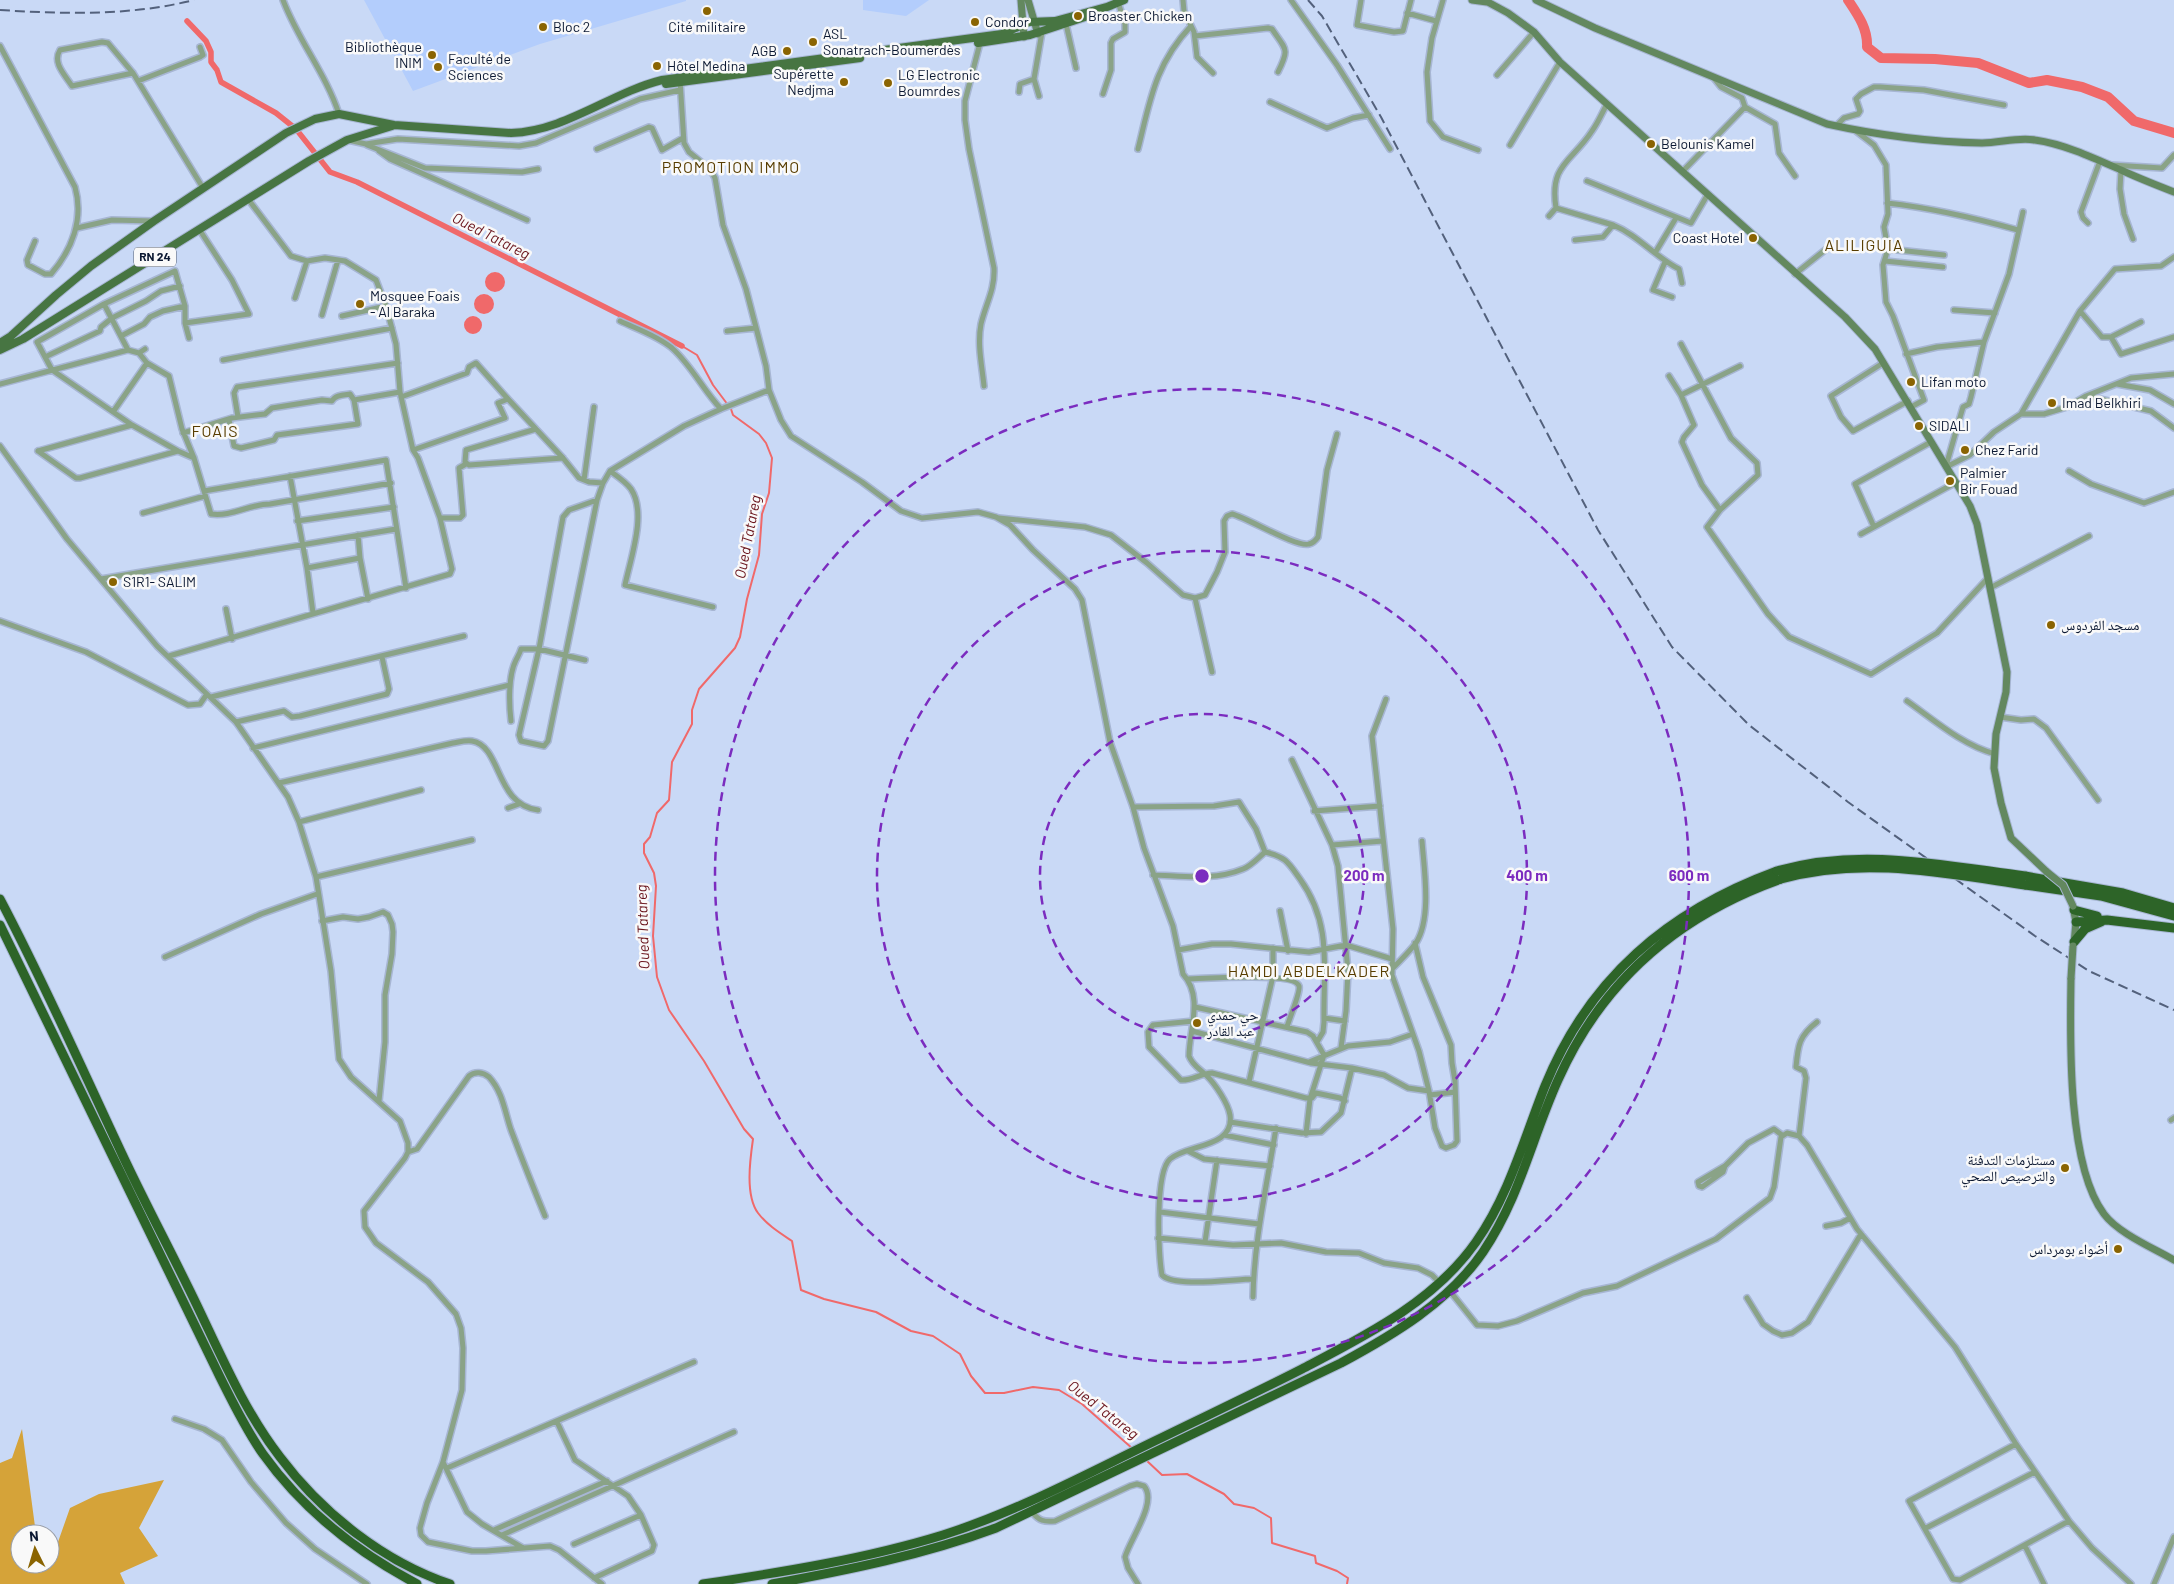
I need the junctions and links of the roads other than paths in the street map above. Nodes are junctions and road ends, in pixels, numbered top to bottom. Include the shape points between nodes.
1 (283, 0) edge
2 (1021, 0) edge
3 (1028, 0) edge
4 (1183, 0) edge
5 (1291, 0) edge
6 (1361, 0) edge
7 (1410, 0) edge
8 (1443, 0) edge
9 (1472, 0) edge
10 (1536, 0) edge
11 (1491, 2) edge
12 (1117, 3) edge
13 (1407, 13) junction
14 (1035, 21) junction
15 (1436, 21) junction
16 (1023, 24) junction
17 (1066, 24) junction
18 (1191, 26) junction
19 (1534, 32) junction
20 (1040, 33) junction
21 (1195, 36) junction
22 (1024, 37) junction
23 (980, 43) junction
24 (0, 46) edge
25 (200, 47) dead end
26 (1560, 62) junction
27 (1076, 68) dead end
28 (1278, 72) dead end
29 (133, 73) junction
30 (1213, 73) dead end
31 (1497, 76) dead end
32 (1712, 77) junction
33 (1034, 79) junction
34 (138, 81) junction
35 (680, 83) junction
36 (1019, 92) dead end
37 (1103, 94) dead end
38 (1039, 96) dead end
39 (1270, 102) dead end
40 (1607, 104) junction
41 (2004, 105) dead end
42 (1745, 107) junction
43 (339, 114) junction
44 (1369, 115) junction
45 (394, 125) junction
46 (1836, 126) junction
47 (1855, 131) junction
48 (683, 138) junction
49 (347, 140) junction
50 (366, 144) junction
51 (1510, 146) dead end
52 (377, 149) junction
53 (597, 149) dead end
54 (1138, 149) dead end
55 (1390, 149) dead end
56 (1478, 150) dead end
57 (2174, 155) edge
58 (2100, 161) junction
59 (2110, 165) junction
60 (538, 169) dead end
61 (2121, 170) junction
62 (1682, 172) junction
63 (1795, 176) dead end
64 (1587, 181) dead end
65 (203, 188) junction
66 (2174, 192) edge
67 (1708, 194) junction
68 (248, 199) junction
69 (1888, 203) junction
70 (1556, 208) junction
71 (2024, 212) dead end
72 (1549, 216) dead end
73 (1676, 218) junction
74 (527, 220) dead end
75 (154, 221) junction
76 (2088, 223) dead end
77 (1612, 225) junction
78 (77, 228) junction
79 (200, 229) junction
80 (2018, 230) junction
81 (2134, 239) dead end
82 (1575, 240) dead end
83 (35, 241) dead end
84 (1830, 246) dead end
85 (1888, 249) junction
86 (1655, 254) junction
87 (1944, 255) dead end
88 (2174, 258) edge
89 (338, 260) junction
90 (307, 261) junction
91 (1665, 262) junction
92 (1885, 262) junction
93 (1943, 267) dead end
94 (1795, 274) junction
95 (1682, 283) dead end
96 (180, 286) junction
97 (1672, 297) dead end
98 (295, 298) dead end
99 (104, 304) junction
100 (185, 306) junction
101 (386, 306) junction
102 (1954, 310) dead end
103 (2080, 310) junction
104 (1996, 312) junction
105 (322, 315) dead end
106 (342, 316) dead end
107 (112, 318) junction
108 (620, 321) dead end
109 (2141, 322) dead end
110 (185, 323) junction
111 (392, 328) junction
112 (756, 328) junction
113 (727, 331) dead end
114 (121, 336) junction
115 (2111, 337) junction
116 (2174, 337) edge
117 (189, 338) dead end
118 (1984, 342) junction
119 (0, 343) edge
120 (1681, 344) dead end
121 (0, 350) edge
122 (128, 350) junction
123 (1906, 354) junction
124 (45, 357) junction
125 (222, 360) dead end
126 (147, 363) junction
127 (398, 363) junction
128 (1883, 364) junction
129 (1740, 366) dead end
130 (52, 370) junction
131 (2174, 374) edge
132 (1669, 376) dead end
133 (0, 384) edge
134 (2114, 384) junction
135 (1703, 385) junction
136 (984, 386) dead end
137 (768, 390) junction
138 (400, 395) junction
139 (1681, 395) junction
140 (2086, 396) junction
141 (508, 399) junction
142 (354, 400) junction
143 (1909, 404) junction
144 (2174, 404) edge
145 (594, 407) dead end
146 (721, 409) junction
147 (113, 412) junction
148 (2021, 414) junction
149 (238, 417) junction
150 (229, 420) junction
151 (132, 425) junction
152 (2174, 428) edge
153 (536, 429) junction
154 (184, 433) junction
155 (1337, 434) dead end
156 (1930, 442) junction
157 (0, 446) edge
158 (413, 450) junction
159 (178, 452) junction
160 (194, 458) junction
161 (563, 458) junction
162 (466, 464) junction
163 (1946, 467) junction
164 (610, 471) junction
165 (2069, 471) dead end
166 (290, 476) junction
167 (584, 480) junction
168 (390, 483) junction
169 (603, 483) junction
170 (1955, 483) junction
171 (2174, 492) edge
172 (205, 493) junction
173 (294, 499) junction
174 (597, 500) junction
175 (394, 507) junction
176 (1720, 510) junction
177 (143, 513) dead end
178 (996, 517) junction
179 (440, 518) junction
180 (297, 521) junction
181 (1874, 527) junction
182 (396, 529) junction
183 (358, 534) junction
184 (1861, 534) dead end
185 (2089, 536) dead end
186 (302, 544) junction
187 (360, 558) junction
188 (307, 568) junction
189 (1988, 578) junction
190 (101, 579) junction
191 (406, 588) junction
192 (1990, 588) junction
193 (1194, 598) junction
194 (368, 599) junction
195 (713, 606) dead end
196 (226, 609) dead end
197 (313, 613) junction
198 (0, 621) edge
199 (464, 636) dead end
200 (232, 640) junction
201 (539, 649) junction
202 (170, 656) junction
203 (566, 656) junction
204 (382, 657) junction
205 (585, 660) dead end
206 (1212, 672) dead end
207 (510, 685) junction
208 (209, 695) junction
209 (1386, 699) dead end
210 (1906, 701) dead end
211 (2000, 717) junction
212 (511, 721) dead end
213 (236, 722) junction
214 (253, 748) junction
215 (1995, 754) junction
216 (1292, 760) dead end
217 (279, 783) junction
218 (420, 790) dead end
219 (2098, 800) dead end
220 (519, 804) junction
221 (1380, 806) junction
222 (1133, 807) junction
223 (508, 808) dead end
224 (538, 810) dead end
225 (1314, 811) junction
226 (299, 822) junction
227 (472, 840) dead end
228 (1383, 841) junction
229 (1422, 841) dead end
230 (1332, 845) junction
231 (1265, 852) junction
232 (1153, 874) junction
233 (1386, 874) junction
234 (1779, 875) junction
235 (316, 877) junction
236 (1340, 877) junction
237 (2025, 880) junction
238 (317, 894) junction
239 (0, 899) edge
240 (2074, 908) junction
241 (2149, 908) junction
242 (2174, 908) edge
243 (1280, 911) dead end
244 (2174, 916) edge
245 (2107, 920) junction
246 (322, 921) junction
247 (2076, 922) junction
248 (0, 925) edge
249 (2174, 928) edge
250 (1415, 943) junction
251 (2074, 944) junction
252 (1346, 945) junction
253 (1273, 948) junction
254 (1178, 950) junction
255 (1325, 950) junction
256 (1288, 951) junction
257 (165, 957) dead end
258 (1392, 959) junction
259 (1392, 970) junction
260 (1273, 976) junction
261 (1188, 979) junction
262 (1195, 1007) junction
263 (1324, 1018) junction
264 (1345, 1021) junction
265 (1194, 1022) junction
266 (1263, 1022) junction
267 (1817, 1022) dead end
268 (1287, 1027) junction
269 (1192, 1030) junction
270 (1413, 1034) junction
271 (1317, 1042) junction
272 (1257, 1048) junction
273 (1341, 1048) junction
274 (1324, 1055) junction
275 (1308, 1062) junction
276 (1320, 1065) junction
277 (1352, 1068) junction
278 (1204, 1073) junction
279 (1210, 1076) junction
280 (1249, 1082) junction
281 (1455, 1092) junction
282 (1429, 1093) junction
283 (1312, 1097) junction
284 (380, 1101) junction
285 (1345, 1101) junction
286 (1230, 1122) junction
287 (1276, 1128) junction
288 (1306, 1134) junction
289 (1224, 1135) junction
290 (1782, 1135) junction
291 (1799, 1136) junction
292 (1274, 1145) junction
293 (1188, 1151) junction
294 (408, 1152) junction
295 (1216, 1160) junction
296 (1270, 1166) junction
297 (1725, 1166) junction
298 (1160, 1212) junction
299 (545, 1216) dead end
300 (1208, 1218) junction
301 (1850, 1218) junction
302 (1259, 1224) junction
303 (1826, 1226) dead end
304 (1860, 1234) junction
305 (1158, 1238) junction
306 (1205, 1242) junction
307 (1257, 1244) junction
308 (2174, 1260) edge
309 (1253, 1279) junction
310 (1440, 1283) junction
311 (1449, 1290) junction
312 (1253, 1297) dead end
313 (1747, 1298) dead end
314 (694, 1362) dead end
315 (175, 1419) dead end
316 (557, 1422) junction
317 (734, 1432) dead end
318 (2016, 1444) junction
319 (443, 1462) junction
320 (448, 1468) junction
321 (2035, 1472) junction
322 (607, 1481) junction
323 (613, 1485) junction
324 (1032, 1512) junction
325 (641, 1515) junction
326 (2069, 1521) junction
327 (1926, 1528) junction
328 (494, 1530) junction
329 (502, 1534) junction
330 (2174, 1537) edge
331 (574, 1544) dead end
332 (2025, 1546) junction
333 (524, 1549) junction
334 (594, 1578) junction
335 (367, 1584) edge
336 (417, 1584) edge
337 (450, 1584) edge
338 (602, 1584) edge
339 (703, 1584) edge
340 (772, 1584) edge
341 (1138, 1584) edge
342 (2044, 1584) edge
343 (2131, 1584) edge
344 (2154, 1584) edge

1 - 43 street
2 - 16 main road
3 - 14 main road
4 - 18 street
5 - 44 street
6 - 13 street via 1357,25 1402,31
7 - 13 street
8 - 15 street
9 - 11 main road
10 - 32 main road
11 - 19 main road
12 - 14 main road, RN 24 via 1059,20
12 - 17 main road, RN 24
12 - 37 street via 1125,32 1111,43 1112,70
13 - 15 street
14 - 16 main road, RN 24
14 - 20 main road
15 - 56 street via 1427,72 1430,122 1443,137
16 - 22 main road
16 - 35 main road, RN 24 via 1007,33 978,38
17 - 20 main road, RN 24
17 - 27 street
18 - 21 street
18 - 54 street via 1158,72
19 - 26 main road
19 - 31 street
20 - 22 main road, RN 24
20 - 33 street
21 - 28 street via 1272,29 1286,51
21 - 30 street via 1197,57
22 - 23 main road, RN 24
23 - 35 main road, RN 24
23 - 136 street via 966,101 966,120 994,268 994,284 981,326 979,345
24 - 78 street via 75,187 80,209
25 - 34 street via 200,57
26 - 40 main road
26 - 51 street
29 - 29 street via 72,86 56,56 60,50 108,43
29 - 34 street
32 - 42 street via 1721,87 1742,98
32 - 46 main road
33 - 36 street via 1020,84
33 - 38 street
34 - 65 street
35 - 45 main road, RN 24 via 618,96 561,123 530,132
35 - 48 street
35 - 50 street via 536,144 519,146 398,139
39 - 44 street via 1327,128
40 - 62 main road
40 - 70 street via 1592,132 1561,166 1553,190
41 - 46 street via 1924,90 1874,87 1856,99 1858,114 1844,118
42 - 62 street
42 - 63 street via 1775,124 1781,158
43 - 45 main road, RN 24
43 - 65 main road, RN 24 via 304,123
44 - 55 street
45 - 49 main road, RN 24
46 - 47 main road
47 - 58 main road via 1984,143 2034,139
47 - 69 street via 1874,145 1886,165
48 - 53 street via 662,150 649,127
48 - 112 street via 689,152 710,169 715,178 723,225
49 - 50 street
49 - 68 main road, RN 24
50 - 52 street
52 - 60 street via 425,168 516,172
52 - 74 street via 390,159
57 - 59 street via 2162,168
58 - 59 main road
58 - 76 street via 2081,212
59 - 61 main road
61 - 66 main road
61 - 81 street via 2124,214
62 - 67 main road
64 - 73 street
65 - 75 main road, RN 24
67 - 73 street via 1691,223
67 - 94 main road
68 - 79 main road, RN 24
68 - 90 street via 291,256
69 - 80 street via 1923,207
69 - 85 street via 1884,227
70 - 72 street
70 - 77 street
71 - 80 street
73 - 86 street
75 - 78 street via 112,220
75 - 119 main road, RN 24 via 72,281
77 - 82 street via 1604,237
77 - 86 street via 1626,230
78 - 83 street via 49,274 28,265
79 - 110 street via 249,314
79 - 121 main road, RN 24
80 - 104 street via 2009,274
84 - 94 street
85 - 87 street
85 - 92 street
86 - 91 street
88 - 103 street via 2161,266 2115,268
89 - 90 street
89 - 101 street via 354,265 376,280
89 - 105 street
90 - 98 street
91 - 95 street via 1679,268
91 - 97 street via 1653,290
92 - 93 street
92 - 123 street via 1886,302
94 - 128 main road via 1875,349
96 - 99 street via 175,271
96 - 100 street
96 - 107 street via 161,292
99 - 107 street
99 - 124 street via 37,342
100 - 110 street
100 - 114 street via 150,317 144,324
101 - 106 street
101 - 111 street
102 - 104 street
103 - 115 street via 2102,337
103 - 148 street
104 - 118 street
107 - 114 street
107 - 124 street via 100,330
108 - 146 street via 671,347
109 - 115 street
110 - 117 street
111 - 125 street
111 - 127 street
112 - 113 street
112 - 137 street via 766,366
114 - 122 street
115 - 116 street via 2121,354
118 - 123 street
118 - 163 street via 1969,404 1963,407
120 - 135 street
122 - 126 street via 142,351
122 - 130 street
123 - 143 street via 1924,400
124 - 130 street
126 - 147 street
126 - 154 street via 169,376
127 - 138 street
127 - 149 street via 237,386 234,393
128 - 143 main road
128 - 143 street via 1831,396 1841,417 1853,431
129 - 135 street
130 - 133 street
130 - 147 street
131 - 134 street via 2131,378
132 - 139 street
134 - 140 street
134 - 144 street via 2150,390
135 - 139 street
135 - 176 street via 1731,438 1757,463 1758,475
137 - 146 street
137 - 178 street via 792,436 900,510 922,518 978,512
138 - 141 street via 467,373 469,367 476,363
138 - 142 street
138 - 158 street
139 - 176 street via 1694,425 1682,442 1702,485
140 - 148 street via 2067,407 2044,414
140 - 152 street via 2151,411
141 - 153 street
141 - 158 street via 498,403 504,418
142 - 149 street via 350,394 335,397 332,401 272,408 265,414
142 - 150 street via 358,424 277,435 274,440 240,448 234,446
143 - 156 main road
145 - 167 street
146 - 164 street via 684,426
147 - 151 street
148 - 163 street via 1994,432 1970,455
149 - 150 street
150 - 154 street
151 - 159 street
151 - 159 street via 38,451 76,478
153 - 161 street
153 - 162 street via 466,450
154 - 160 street
155 - 193 street via 1327,470 1315,541 1306,545 1232,514 1227,516 1224,521 1225,552 1217,572 1206,594
156 - 163 main road
156 - 181 street via 1855,484
157 - 190 street via 67,539
158 - 179 street
159 - 160 street
160 - 172 street
161 - 162 street
161 - 167 street
162 - 179 street via 459,468 463,515 460,518
163 - 170 main road
164 - 169 street
164 - 195 street via 630,487 638,502 638,520 625,585
165 - 171 street via 2091,484 2144,503
166 - 168 street via 386,460
166 - 172 street
166 - 173 street
167 - 169 street
168 - 173 street
168 - 175 street
169 - 174 street
170 - 181 street
170 - 189 main road via 1977,524
172 - 173 street via 213,515
172 - 177 street
173 - 180 street
174 - 201 street via 570,510 564,516
174 - 203 street
175 - 180 street
175 - 182 street
176 - 189 street via 1707,528 1768,614 1789,636 1872,674 1937,633
178 - 193 street via 1085,527 1111,535 1183,595
178 - 222 street via 1010,525 1075,589 1082,600 1110,742
179 - 191 street via 452,569 450,574
180 - 186 street
181 - 184 street
182 - 183 street
182 - 191 street
183 - 186 street
183 - 187 street
185 - 192 street
186 - 188 street
186 - 190 street
187 - 188 street
187 - 194 street
188 - 197 street
189 - 192 main road
190 - 202 street via 157,646
191 - 194 street
192 - 211 main road via 2007,672
193 - 206 street
194 - 197 street
196 - 200 street
197 - 200 street
198 - 208 street via 86,652 188,705 200,704
199 - 204 street
200 - 202 street
201 - 203 street
201 - 203 street via 519,735 521,741 547,744
201 - 207 street via 521,649
202 - 208 street
203 - 205 street
204 - 208 street
204 - 213 street via 389,689 387,694 300,716 292,717 284,711
207 - 212 street
207 - 214 street
208 - 213 street
209 - 221 street via 1372,736
210 - 215 street via 1964,741
211 - 215 main road
211 - 219 street via 2034,719 2046,728
213 - 214 street
214 - 217 street
215 - 240 main road, bridge via 1994,768 2011,838 2064,885
216 - 225 street
217 - 220 street via 473,741 488,750 501,779
217 - 226 street
218 - 226 street
220 - 223 street
220 - 224 street
221 - 225 street
221 - 228 street
222 - 231 street via 1214,806 1239,802 1256,829
222 - 232 street
225 - 230 street
226 - 235 street
227 - 235 street
228 - 230 street
228 - 233 street
229 - 250 street via 1425,907
230 - 236 street
231 - 232 street via 1244,869 1220,875 1199,878
231 - 255 street via 1285,860 1309,891 1320,915
232 - 254 street via 1173,926
233 - 236 street
233 - 258 street via 1393,929
234 - 237 highway, bridge via 1823,861 1870,858 1919,862
234 - 310 highway via 1724,892 1682,917 1640,949 1607,982 1584,1013 1556,1062 1496,1207 1476,1242
234 - 311 highway via 1697,919 1655,948 1618,984 1581,1036 1557,1081 1508,1211 1482,1253
235 - 238 street
236 - 252 street
237 - 241 highway
237 - 242 highway via 2123,892
238 - 246 street
238 - 257 street via 261,914
239 - 337 highway via 123,1157 238,1388 266,1437 298,1479 351,1528 413,1569
240 - 241 highway via 2091,915 2142,922 2148,918
240 - 247 main road
241 - 244 highway
243 - 256 street
245 - 247 highway
245 - 249 highway
245 - 251 highway via 2085,929
246 - 284 street via 331,971 339,1059 351,1077
246 - 284 street via 343,916 358,919 383,912 392,924
247 - 251 main road
248 - 336 highway via 120,1173 263,1455 324,1522 351,1544
250 - 259 street
250 - 281 street via 1423,977 1450,1040
251 - 308 main road, bridge via 2070,1044 2080,1155 2090,1188 2104,1215
252 - 255 street
252 - 258 street
252 - 264 street
253 - 254 street via 1212,944
253 - 256 street
253 - 260 street
254 - 261 street
255 - 256 street
255 - 263 street
258 - 259 street
259 - 270 street via 1396,991
260 - 261 street
260 - 266 street
260 - 268 street via 1298,984 1299,992
261 - 262 street
262 - 265 street
262 - 266 street
263 - 264 street
263 - 271 street via 1323,1032
264 - 273 street
265 - 269 street
265 - 278 street via 1150,1026 1148,1043 1179,1079 1188,1080
266 - 268 street
266 - 272 street
267 - 291 street via 1801,1037 1798,1049 1796,1067 1804,1071 1806,1078
268 - 271 street via 1307,1032
269 - 272 street
269 - 278 street via 1190,1061
270 - 273 street via 1390,1042
270 - 282 street
271 - 274 street
272 - 275 street
272 - 280 street
273 - 274 street
274 - 275 street
274 - 276 street
275 - 276 street
276 - 277 street
276 - 283 street
277 - 282 street via 1384,1075 1408,1088
277 - 285 street
278 - 279 street
279 - 280 street
279 - 286 street via 1230,1113
280 - 283 street
281 - 282 street
281 - 282 street via 1456,1142 1446,1148 1442,1146 1435,1128
283 - 285 street via 1316,1093
283 - 288 street
284 - 294 street via 403,1127
285 - 288 street via 1338,1118 1327,1128 1316,1134
286 - 287 street
286 - 289 street
287 - 288 street
287 - 292 street
289 - 292 street
289 - 293 street
290 - 291 street
290 - 297 street via 1774,1129 1752,1140
290 - 311 street via 1774,1187 1768,1200 1716,1239 1638,1278 1565,1299 1498,1326 1477,1325
291 - 301 street via 1807,1144
292 - 296 street
293 - 295 street via 1201,1158
293 - 298 street via 1170,1158 1166,1166
294 - 299 street via 417,1149 469,1076 476,1072 485,1074 502,1098
294 - 319 street via 370,1202 363,1218 376,1243 428,1282 460,1321 464,1380
295 - 296 street
295 - 300 street
296 - 302 street
297 - 297 street via 1698,1182 1699,1186 1721,1173
298 - 300 street
298 - 305 street
300 - 302 street
300 - 306 street
301 - 303 street
301 - 304 street
302 - 307 street
304 - 313 street via 1808,1322 1792,1333 1782,1335 1773,1332 1763,1324
304 - 318 street via 1955,1347
305 - 306 street
305 - 309 street via 1162,1275 1166,1278 1194,1282
306 - 307 street
307 - 309 street
307 - 310 street via 1281,1243 1326,1252 1359,1253 1376,1260 1418,1268
309 - 312 street
310 - 339 highway via 1345,1347 1005,1512 946,1534 892,1549
311 - 324 highway via 1425,1311 1376,1344
314 - 316 street
315 - 335 street via 204,1429 222,1440 250,1482 286,1523 315,1548
316 - 320 street
316 - 322 street via 575,1460
317 - 323 street
318 - 321 street
318 - 327 street via 1911,1498 1910,1504
319 - 320 street
319 - 333 street via 420,1528 424,1539 472,1551
320 - 328 street via 464,1509
321 - 326 street
321 - 327 street
322 - 323 street
322 - 328 street
323 - 325 street via 626,1494
323 - 329 street
324 - 340 highway via 946,1546 880,1563
324 - 341 street via 1045,1522 1055,1521 1130,1486 1144,1486 1148,1495 1147,1506 1125,1557
325 - 331 street
325 - 334 street via 654,1545 652,1552
326 - 332 street
326 - 343 street via 2092,1548
327 - 332 street via 1956,1581
328 - 329 street
329 - 333 street
330 - 344 street
332 - 342 street
333 - 334 street via 545,1546 558,1550
334 - 338 street

